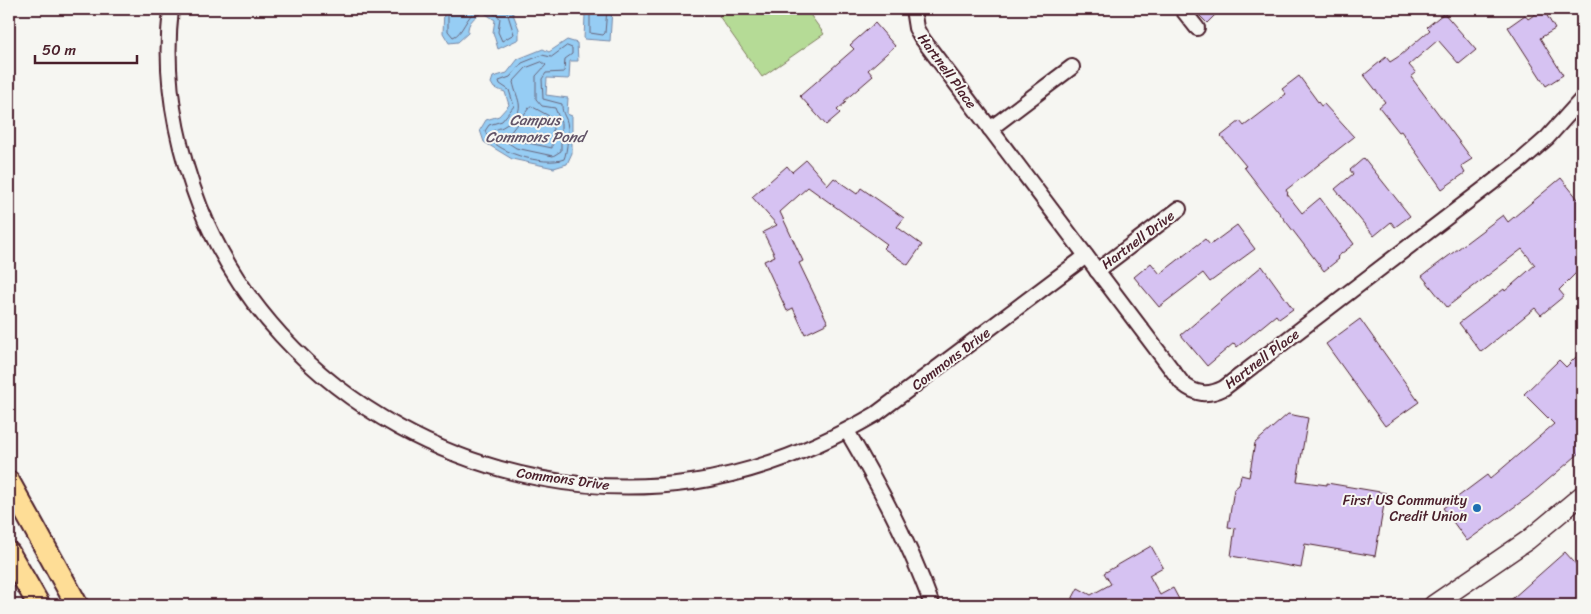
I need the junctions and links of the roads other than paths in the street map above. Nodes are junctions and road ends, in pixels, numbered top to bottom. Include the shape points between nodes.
1 (171, 9) edge
2 (913, 9) edge
3 (1182, 9) edge
4 (1198, 28) dead end
5 (1072, 67) dead end
6 (1582, 99) edge
7 (990, 129) junction
8 (1179, 209) dead end
9 (1086, 256) junction
10 (1097, 271) junction
11 (847, 431) junction
12 (9, 482) edge
13 (1582, 495) edge
14 (9, 553) edge
15 (39, 605) edge
16 (77, 605) edge
17 (932, 605) edge
18 (1433, 605) edge

1 - 11 street, Commons Drive via 169,66 173,111 191,184 210,231 245,290 282,337 337,388 370,411 420,439 481,464 545,479 602,486 660,485 740,472 803,452
2 - 7 street, Hartnell Place via 921,37
3 - 4 street
5 - 7 street
6 - 10 street, Hartnell Place via 1523,159 1215,392 1197,393 1182,383
7 - 9 street, Hartnell Place
8 - 10 street, Hartnell Drive
9 - 10 street, Hartnell Place
9 - 11 street, Commons Drive via 903,396
11 - 17 street via 908,545
12 - 16 main road
13 - 18 street via 1528,540
14 - 15 main road

